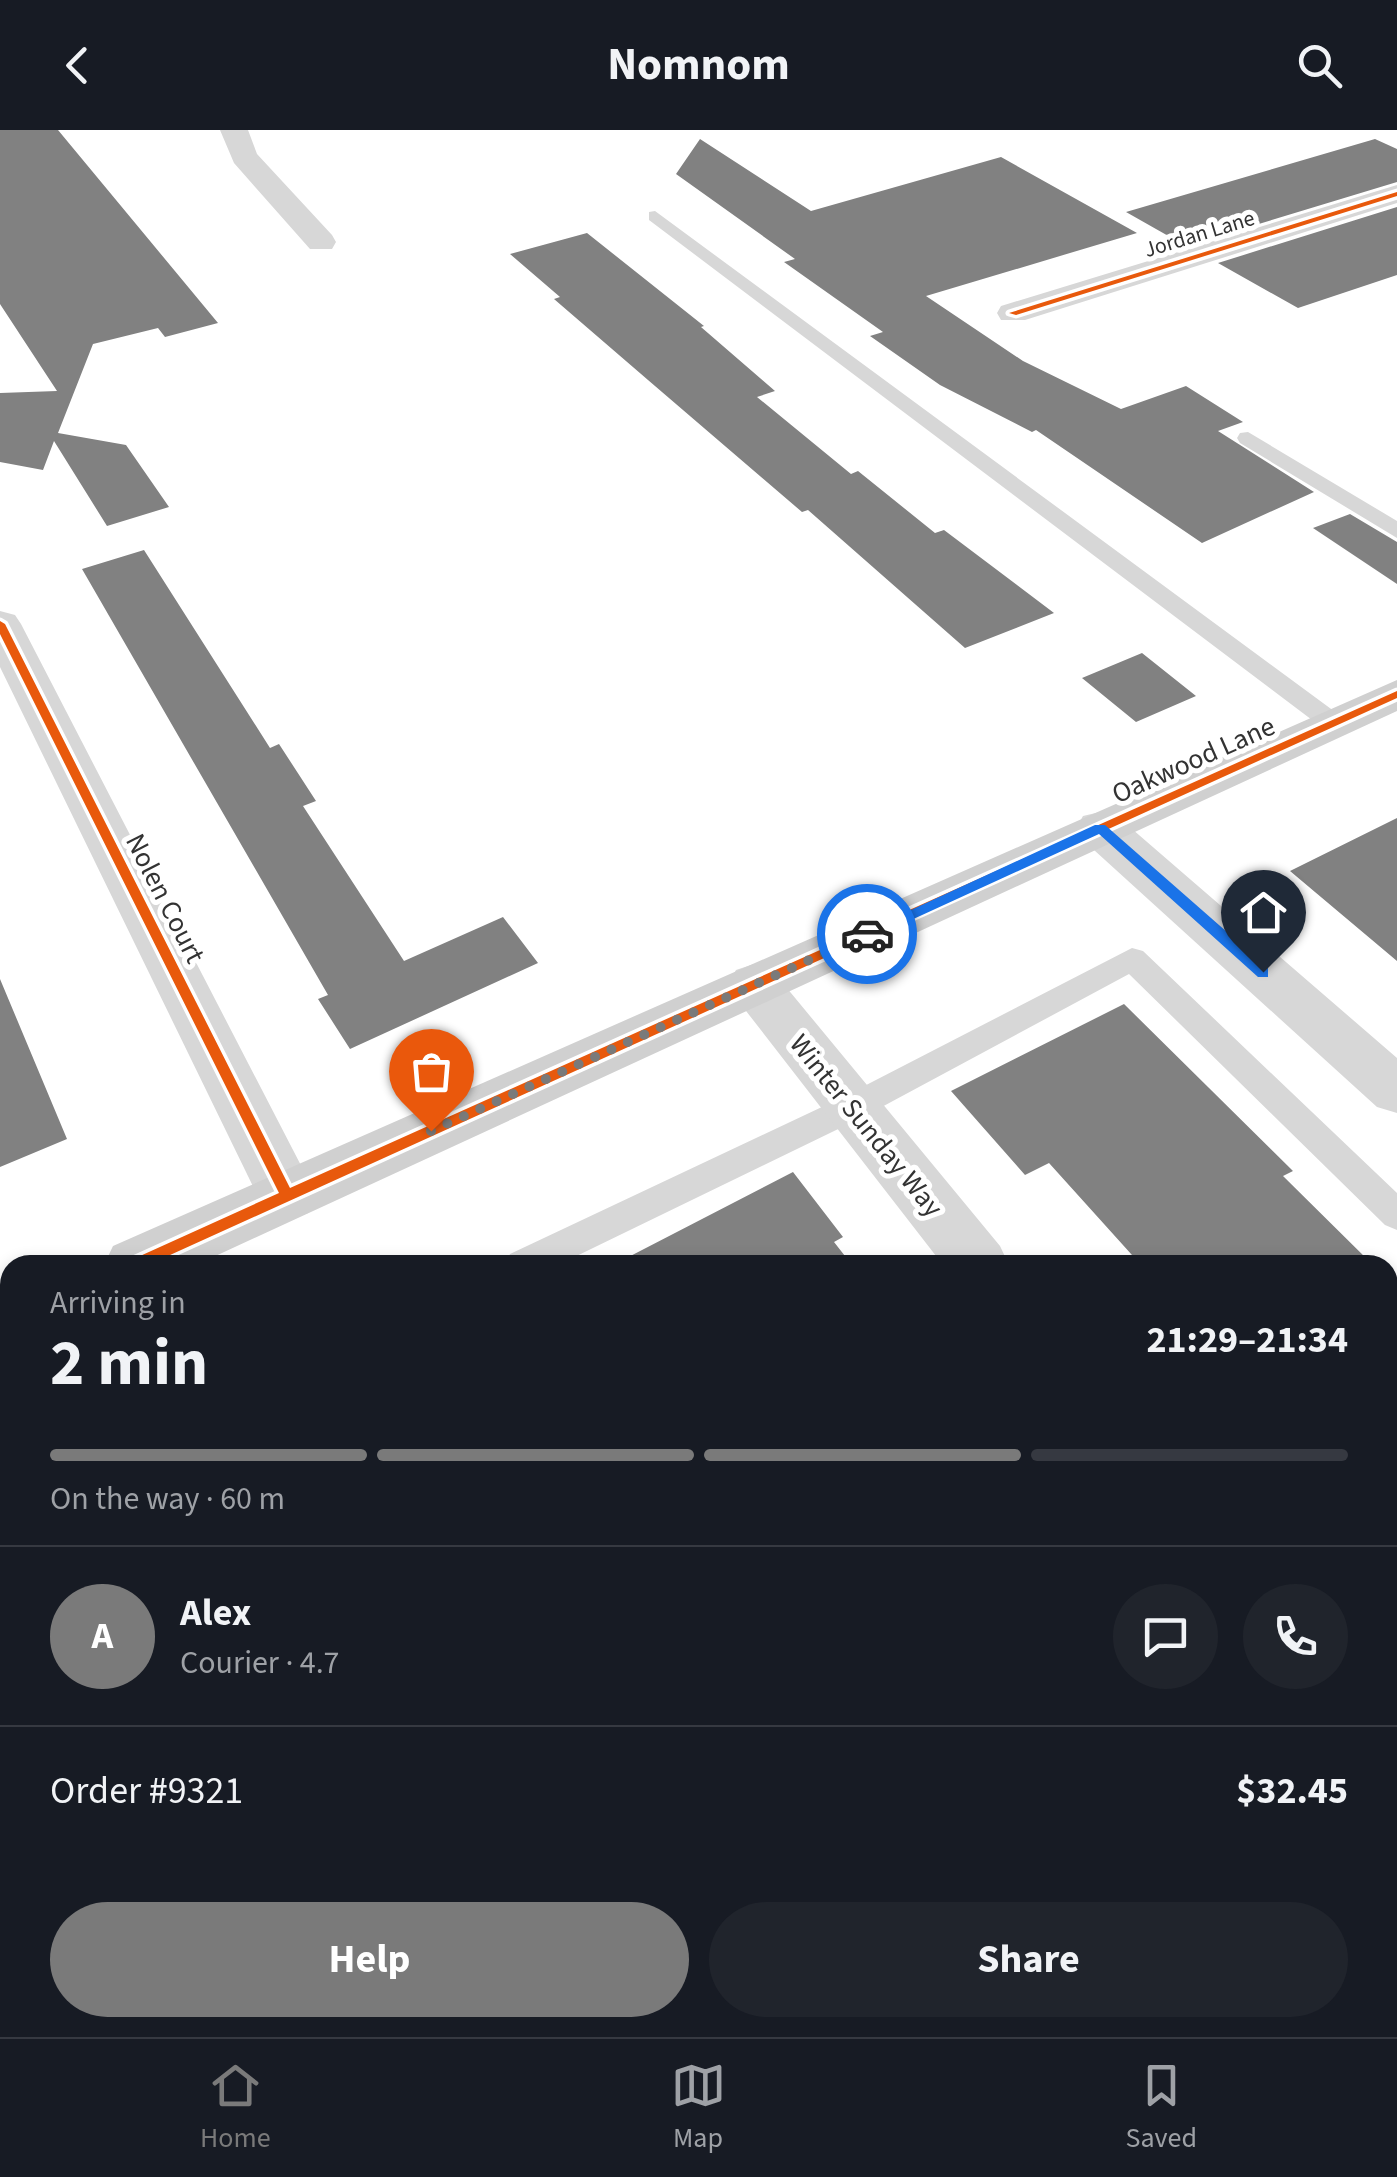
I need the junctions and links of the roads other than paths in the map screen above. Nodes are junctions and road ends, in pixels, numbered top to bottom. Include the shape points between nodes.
1 (234, 130) edge
2 (1397, 194) edge
3 (655, 216) dead end
4 (321, 242) dead end
5 (1013, 313) dead end
6 (1248, 438) dead end
7 (1397, 531) edge
8 (0, 624) edge
9 (1397, 694) edge
10 (1333, 723) junction
11 (1100, 828) junction
12 (754, 984) junction
13 (1397, 1091) edge
14 (854, 1108) junction
15 (288, 1196) junction
16 (1397, 1215) edge
17 (156, 1255) edge
18 (544, 1255) edge
19 (972, 1255) edge

1 - 4 street via 244,157
2 - 5 street, Jordan Lane
3 - 10 lane
6 - 7 lane
8 - 15 street, Nolen Court
9 - 10 street, Oakwood Lane
10 - 11 street, Oakwood Lane
11 - 12 street, Oakwood Lane
11 - 13 street
12 - 14 street, Winter Sunday Way
12 - 15 street, Oakwood Lane
14 - 16 lane via 1132,959
14 - 18 lane
14 - 19 street, Winter Sunday Way
15 - 17 street, Oakwood Lane

